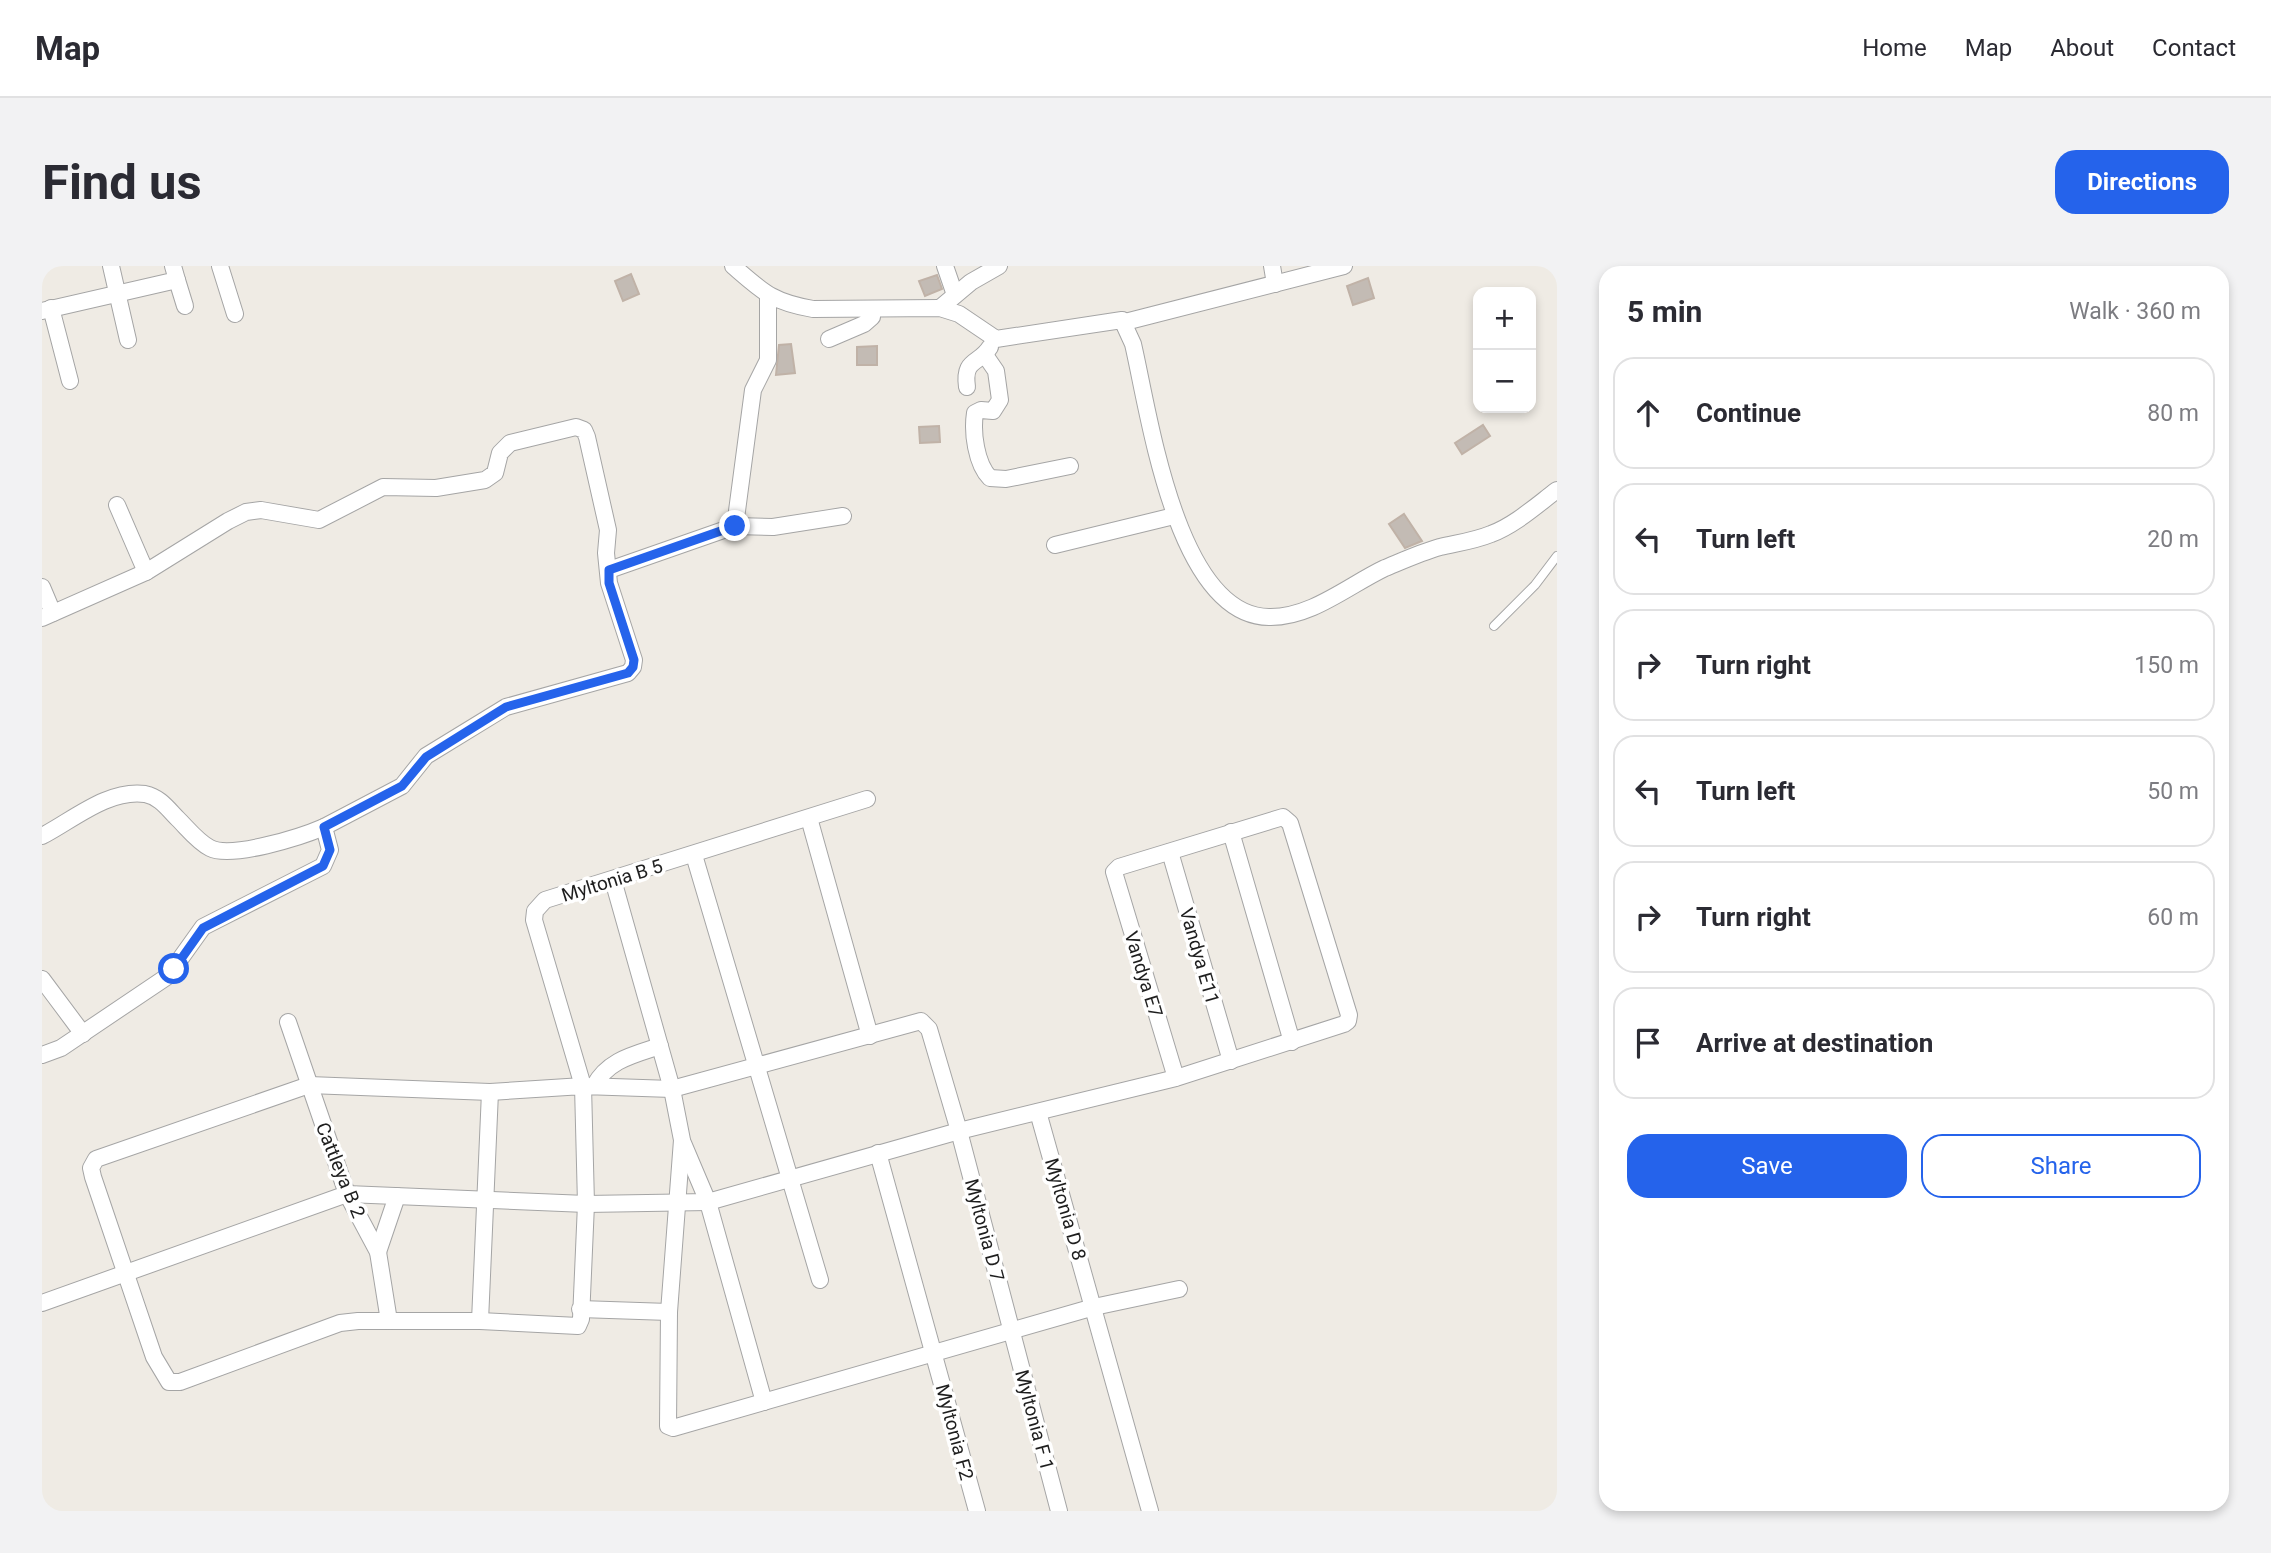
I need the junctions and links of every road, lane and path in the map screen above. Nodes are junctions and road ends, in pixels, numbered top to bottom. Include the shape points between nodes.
1 (111, 266) edge
2 (220, 266) edge
3 (733, 266) edge
4 (945, 266) edge
5 (999, 266) edge
6 (1272, 266) edge
7 (1344, 266) edge
8 (175, 273) edge
9 (1275, 284) junction
10 (117, 294) junction
11 (955, 295) junction
12 (768, 297) junction
13 (185, 306) dead end
14 (940, 308) junction
15 (872, 309) junction
16 (47, 310) edge
17 (235, 314) dead end
18 (1125, 322) junction
19 (829, 339) dead end
20 (996, 339) junction
21 (128, 340) dead end
22 (985, 355) junction
23 (70, 381) dead end
24 (967, 387) dead end
25 (1070, 466) dead end
26 (1555, 497) edge
27 (117, 505) dead end
28 (843, 516) dead end
29 (1174, 516) junction
30 (735, 526) junction
31 (1055, 545) dead end
32 (1557, 556) edge
33 (609, 570) junction
34 (146, 572) junction
35 (42, 587) edge
36 (48, 615) edge
37 (1494, 625) dead end
38 (867, 799) dead end
39 (809, 818) junction
40 (324, 827) junction
41 (1231, 832) junction
42 (42, 836) edge
43 (1170, 852) junction
44 (694, 855) junction
45 (613, 880) junction
46 (42, 979) edge
47 (288, 1022) dead end
48 (83, 1034) junction
49 (870, 1036) junction
50 (1292, 1042) junction
51 (660, 1046) junction
52 (42, 1055) edge
53 (1231, 1061) junction
54 (758, 1068) junction
55 (1176, 1078) junction
56 (309, 1085) junction
57 (589, 1086) junction
58 (672, 1089) junction
59 (490, 1092) junction
60 (1038, 1112) junction
61 (959, 1131) junction
62 (682, 1140) junction
63 (878, 1153) junction
64 (791, 1180) junction
65 (347, 1194) junction
66 (397, 1196) junction
67 (486, 1199) junction
68 (708, 1202) junction
69 (586, 1203) junction
70 (675, 1203) junction
71 (378, 1252) junction
72 (126, 1274) junction
73 (820, 1280) dead end
74 (1179, 1289) dead end
75 (42, 1303) edge
76 (1094, 1307) junction
77 (580, 1309) junction
78 (669, 1312) junction
79 (389, 1321) junction
80 (480, 1321) junction
81 (1011, 1330) junction
82 (934, 1353) junction
83 (764, 1402) junction
84 (977, 1511) edge
85 (1059, 1511) edge
86 (1150, 1511) edge

1 - 10 street
2 - 17 street
3 - 12 street
4 - 11 street
5 - 11 street
6 - 9 street
7 - 9 street
8 - 10 street
8 - 13 street
9 - 18 street
10 - 16 street
10 - 21 street
11 - 14 street
12 - 15 street via 813,309
12 - 30 street via 768,360 753,390
14 - 15 street
14 - 20 street via 959,314
15 - 19 street via 872,317 864,324
16 - 23 street
18 - 20 street via 1119,318
18 - 29 street
20 - 22 street
22 - 24 street via 965,374
22 - 25 street via 996,371 1000,400 993,411 975,413 983,471 990,478 1006,478
26 - 29 street via 1491,534 1438,548 1385,568 1311,607 1267,618 1217,593
27 - 34 street
28 - 30 street via 773,527
29 - 31 street
30 - 33 street
32 - 37 lane
33 - 34 street via 600,488 587,437 576,427 510,443 500,453 495,473 485,480 436,488 383,487 319,520 261,510 246,512
33 - 40 street via 634,660 628,673 506,707 426,757 402,786
34 - 36 street
35 - 36 street
38 - 39 street, Myltonia B 5
39 - 44 street, Myltonia B 5
39 - 49 street
40 - 42 street via 286,842 212,850 158,799 144,794 113,797
40 - 48 street via 330,850 323,866 203,928 168,976
41 - 43 street
41 - 50 street
41 - 50 street via 1283,817 1290,823 1349,1015 1344,1024
43 - 53 street, Vandya E11
43 - 55 street, Vandya E7 via 1114,870
44 - 45 street, Myltonia B 5
44 - 54 street
45 - 51 street
45 - 57 street, Myltonia B 5 via 545,900 535,911 534,920
46 - 48 street
47 - 56 street, Cattleya B 2
48 - 52 street
49 - 54 street, Myltonia D 7
49 - 61 street, Myltonia D 7 via 918,1020 925,1024
50 - 53 street
51 - 57 street via 617,1061
51 - 58 street
53 - 55 street
54 - 58 street, Myltonia D 7
54 - 64 street
55 - 60 street
56 - 59 street, Myltonia D 7
56 - 65 street, Cattleya B 2
56 - 72 street via 96,1159 93,1177
57 - 58 street, Myltonia D 7
57 - 59 street, Myltonia D 7
57 - 69 street
58 - 62 street
59 - 67 street
60 - 61 street
60 - 76 street, Myltonia D 8
61 - 63 street
61 - 81 street, Myltonia D 7
62 - 68 street
62 - 70 street
63 - 64 street
63 - 82 street, Myltonia F2
64 - 68 street
64 - 73 street
65 - 66 street
65 - 71 street, Cattleya B 2
65 - 72 street
66 - 67 street
66 - 71 street, Cattleya B 2
67 - 69 street
67 - 80 street
68 - 70 street
68 - 83 street
69 - 70 street
69 - 77 street
70 - 78 street
71 - 79 street, Cattleya B 2
72 - 75 street
72 - 79 street via 154,1357 164,1378 173,1383 340,1323
74 - 76 street
76 - 81 street
76 - 86 street, Myltonia D 8
77 - 78 street
77 - 80 street via 578,1326 571,1327
78 - 83 street via 668,1426
79 - 80 street
81 - 82 street
81 - 85 street, Myltonia F 1
82 - 83 street
82 - 84 street, Myltonia F2

